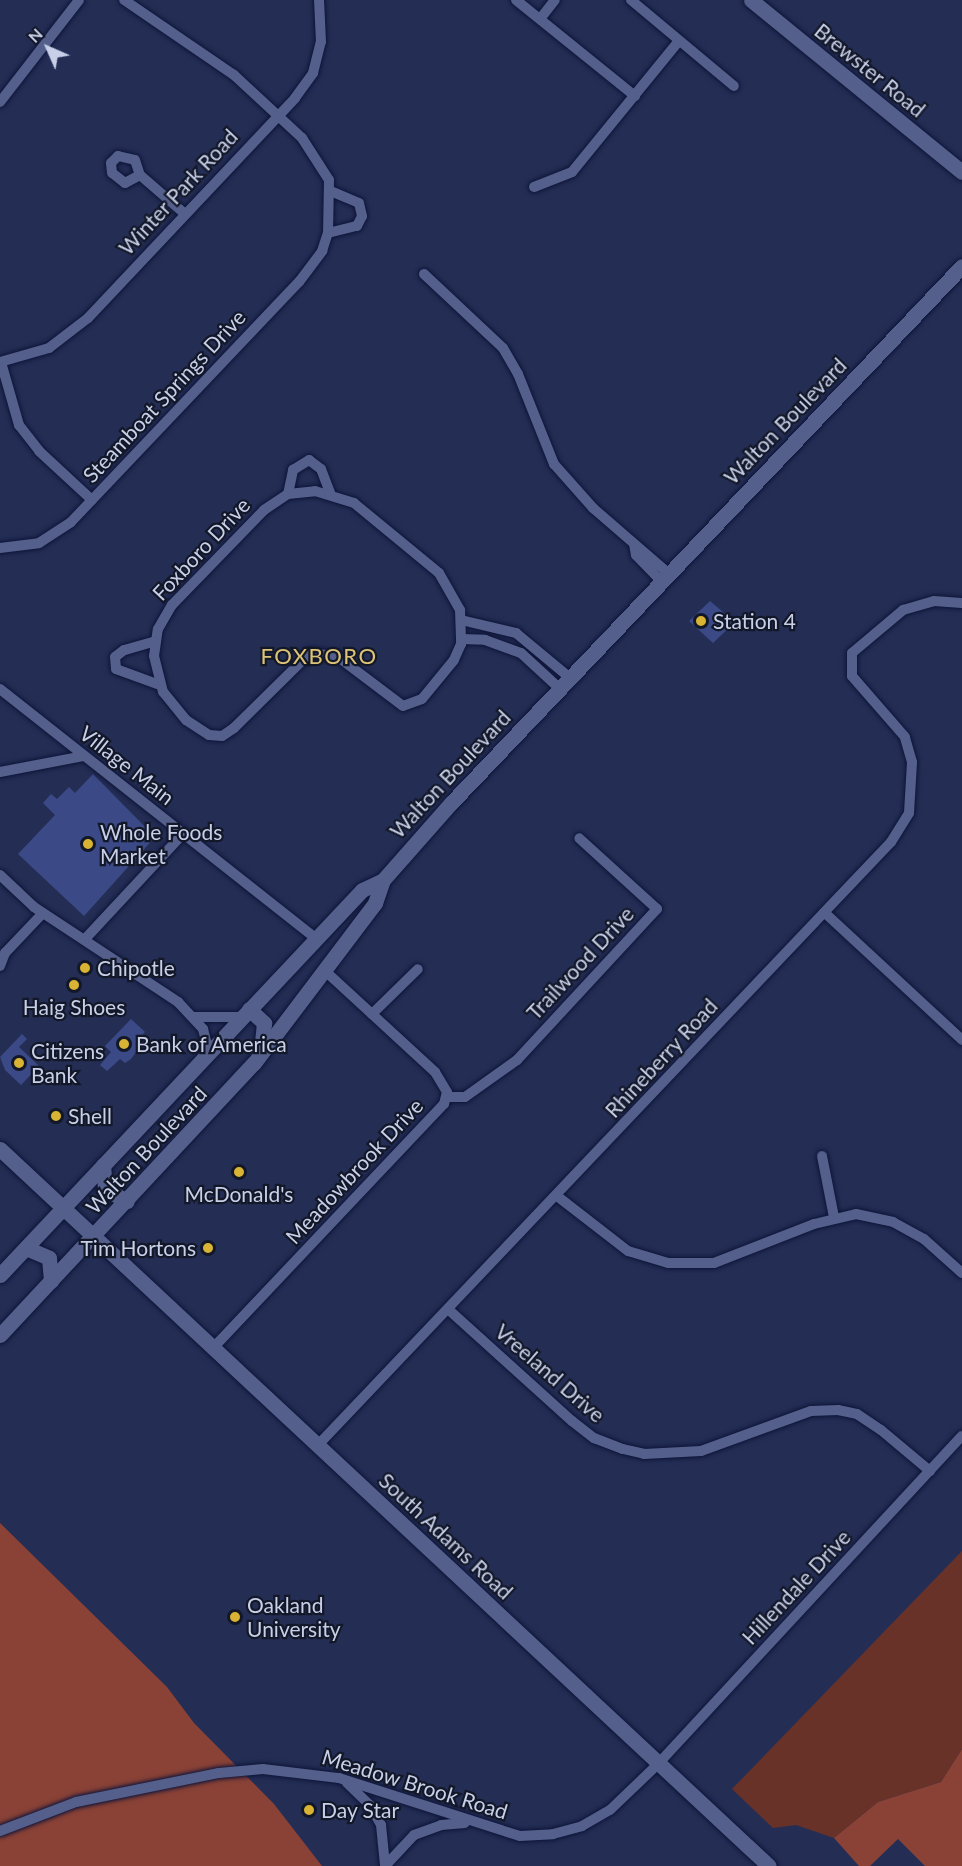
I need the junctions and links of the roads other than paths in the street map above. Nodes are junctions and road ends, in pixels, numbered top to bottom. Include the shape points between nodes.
1 (79, 0) edge
2 (124, 0) edge
3 (319, 0) edge
4 (516, 0) edge
5 (555, 0) edge
6 (631, 0) edge
7 (751, 0) edge
8 (540, 19) junction
9 (679, 41) junction
10 (734, 86) dead end
11 (635, 96) junction
12 (0, 102) edge
13 (278, 115) junction
14 (962, 172) edge
15 (140, 175) dead end
16 (534, 186) dead end
17 (331, 191) junction
18 (185, 214) junction
19 (328, 233) junction
20 (424, 274) dead end
21 (960, 274) edge
22 (0, 362) edge
23 (330, 493) junction
24 (288, 494) junction
25 (92, 500) junction
26 (0, 548) edge
27 (665, 577) junction
28 (962, 603) edge
29 (461, 620) junction
30 (461, 639) junction
31 (156, 640) junction
32 (569, 677) junction
33 (160, 685) junction
34 (558, 688) junction
35 (0, 689) edge
36 (84, 756) junction
37 (0, 772) edge
38 (183, 834) junction
39 (579, 838) dead end
40 (0, 875) edge
41 (383, 880) junction
42 (43, 913) junction
43 (825, 913) junction
44 (328, 926) junction
45 (85, 939) junction
46 (316, 939) junction
47 (343, 946) junction
48 (0, 966) edge
49 (418, 969) dead end
50 (324, 971) junction
51 (245, 1013) junction
52 (372, 1014) junction
53 (195, 1017) junction
54 (962, 1040) edge
55 (209, 1053) junction
56 (260, 1055) junction
57 (446, 1097) junction
58 (0, 1149) edge
59 (822, 1156) dead end
60 (103, 1165) junction
61 (557, 1196) junction
62 (127, 1201) junction
63 (62, 1208) junction
64 (834, 1216) junction
65 (93, 1237) junction
66 (26, 1248) junction
67 (962, 1273) edge
68 (0, 1275) edge
69 (51, 1281) junction
70 (449, 1310) junction
71 (0, 1335) edge
72 (214, 1347) junction
73 (962, 1436) edge
74 (318, 1445) junction
75 (930, 1471) junction
76 (658, 1764) junction
77 (339, 1778) junction
78 (478, 1824) junction
79 (0, 1831) edge
80 (385, 1866) edge
81 (769, 1866) edge

1 - 12 street
2 - 13 street, Steamboat Springs Drive via 234,75
3 - 13 street, Winter Park Road via 321,42 313,73
4 - 8 street
5 - 8 street
6 - 9 street
7 - 14 main road, Brewster Road
8 - 11 street
9 - 10 street
9 - 11 street
11 - 16 street via 565,178
13 - 17 street, Steamboat Springs Drive via 315,155
13 - 18 street, Winter Park Road
15 - 18 street
17 - 19 street, Steamboat Springs Drive
17 - 19 street via 359,204 362,216 357,226
18 - 22 street, Winter Park Road via 66,338 23,358
19 - 25 street, Steamboat Springs Drive via 322,251 299,282
20 - 27 street via 503,348 518,374 549,456 593,508
21 - 27 main road, Walton Boulevard
22 - 25 street via 19,425
23 - 24 street, Foxboro Drive
23 - 24 street via 321,469 309,460 293,470
23 - 29 street, Foxboro Drive via 354,503 440,573 457,603
24 - 31 street, Foxboro Drive via 245,527 172,605
25 - 26 street, Steamboat Springs Drive via 61,531 39,543
27 - 32 main road, Walton Boulevard
28 - 43 street, Rhineberry Road via 934,601 903,610 852,653 849,667 905,737 914,783 909,813 891,842
29 - 30 street, Foxboro Drive
29 - 32 street via 516,633
30 - 33 street, Foxboro Drive via 444,677 422,699 404,706 337,656 309,653 222,736 209,735 186,720
30 - 34 street via 485,640 521,654
31 - 33 street, Foxboro Drive via 154,656
31 - 33 street via 124,650 115,657 116,669
32 - 34 main road, Walton Boulevard
34 - 41 main road, Walton Boulevard
35 - 36 street, Village Main
36 - 37 street
36 - 38 street, Village Main
38 - 45 street
38 - 46 street, Village Main
39 - 57 street, Trailwood Drive via 657,909 517,1060 465,1097
40 - 42 street
41 - 44 main road, Walton Boulevard via 362,890
41 - 47 main road, Walton Boulevard via 375,903
42 - 45 street
42 - 48 street via 5,954
43 - 54 street
43 - 61 street, Rhineberry Road
44 - 46 main road, Walton Boulevard
44 - 47 main road via 338,931
45 - 53 street via 158,986
46 - 51 main road, Walton Boulevard
47 - 50 main road, Walton Boulevard
49 - 52 street
50 - 52 street, Meadowbrook Drive
50 - 56 main road, Walton Boulevard
51 - 53 street
51 - 55 main road, Walton Boulevard
51 - 56 main road via 264,1023
52 - 57 street, Meadowbrook Drive via 435,1072
53 - 55 street via 206,1035
55 - 60 main road, Walton Boulevard
56 - 62 main road, Walton Boulevard
57 - 72 street, Meadowbrook Drive via 435,1116
58 - 63 main road, South Adams Road
59 - 64 street
60 - 62 main road via 105,1189
60 - 63 main road, Walton Boulevard
61 - 64 street via 628,1251 668,1263 714,1263
61 - 70 street, Rhineberry Road
62 - 65 main road, Walton Boulevard
63 - 65 main road, South Adams Road
63 - 66 main road, Walton Boulevard
64 - 67 street via 856,1214 893,1222 924,1239
65 - 69 main road, Walton Boulevard
65 - 72 main road, South Adams Road
66 - 68 main road, Walton Boulevard
66 - 69 main road via 49,1258
69 - 71 main road, Walton Boulevard
70 - 74 street, Rhineberry Road
70 - 75 street, Vreeland Drive via 572,1421 594,1438 622,1449 654,1454 701,1451 811,1411 838,1410 857,1414 882,1430
72 - 74 main road, South Adams Road
73 - 75 street, Hillendale Drive
74 - 76 main road, South Adams Road
75 - 76 street, Hillendale Drive
76 - 78 street, Meadow Brook Road via 610,1810 574,1829 533,1837
76 - 81 main road, South Adams Road
77 - 78 street, Meadow Brook Road
77 - 79 street, Meadow Brook Road via 277,1769 219,1773 76,1802
77 - 80 street via 364,1799 377,1818 385,1839
78 - 80 street via 441,1825 420,1832 399,1846

